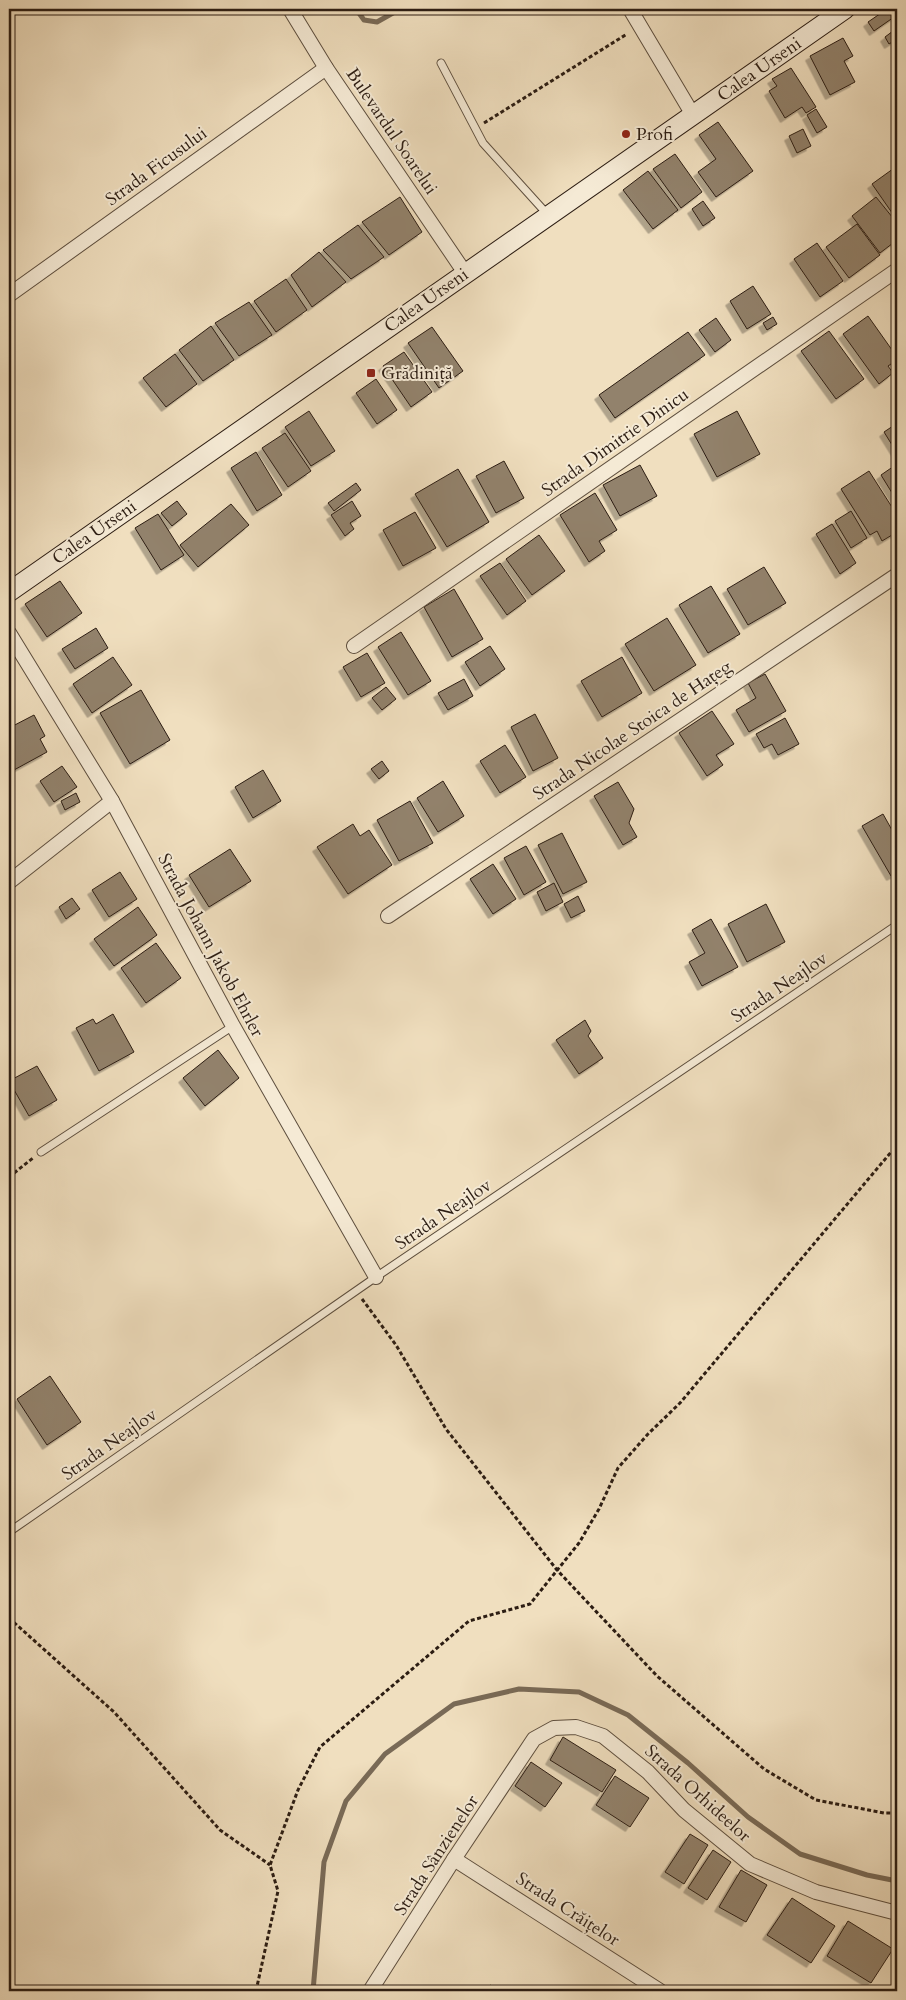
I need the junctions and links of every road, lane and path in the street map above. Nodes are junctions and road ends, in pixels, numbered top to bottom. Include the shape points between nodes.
1 (290, 9) edge
2 (630, 9) edge
3 (845, 9) edge
4 (641, 26) junction
5 (441, 63) dead end
6 (326, 68) junction
7 (693, 115) junction
8 (476, 128) junction
9 (548, 216) junction
10 (897, 270) edge
11 (465, 273) junction
12 (9, 295) edge
13 (897, 575) edge
14 (9, 592) edge
15 (9, 633) edge
16 (354, 646) dead end
17 (112, 801) junction
18 (9, 882) edge
19 (388, 916) dead end
20 (897, 925) edge
21 (232, 1026) junction
22 (897, 1145) edge
23 (41, 1152) joint
24 (9, 1177) edge
25 (376, 1277) junction
26 (356, 1290) junction
27 (9, 1532) edge
28 (558, 1570) junction
29 (9, 1618) edge
30 (534, 1740) joint
31 (897, 1813) edge
32 (454, 1859) junction
33 (270, 1865) junction
34 (897, 1913) edge
35 (256, 1991) edge
36 (370, 1991) edge
37 (660, 1991) edge

1 - 6 street, Bulevardul Soarelui
2 - 4 street
3 - 7 street, Calea Urseni
4 - 7 street
4 - 8 path
5 - 8 lane
6 - 11 street, Bulevardul Soarelui
6 - 12 street, Strada Ficusului
7 - 9 street, Calea Urseni
8 - 9 lane via 483,143
9 - 11 street, Calea Urseni
10 - 16 street, Strada Dimitrie Dinicu
11 - 14 street, Calea Urseni
13 - 19 street, Strada Nicolae Stoica de Hațeg
15 - 17 street, Strada Johann Jakob Ehrler
17 - 18 street
17 - 21 street, Strada Johann Jakob Ehrler
20 - 25 lane, Strada Neajlov
21 - 23 lane
21 - 25 street, Strada Johann Jakob Ehrler
22 - 28 path via 680,1403 618,1468 599,1509
23 - 24 path
25 - 26 lane, Strada Neajlov
26 - 27 lane, Strada Neajlov
26 - 28 path via 396,1345 446,1429
28 - 31 path via 658,1676 764,1769 816,1800
28 - 33 path via 530,1604 469,1621 320,1748 298,1790
29 - 33 path via 114,1712 220,1830
30 - 32 street, Strada Sânzienelor
30 - 34 street, Strada Orhideelor via 554,1728 576,1727 603,1736 648,1772 684,1810 750,1864 816,1892
32 - 36 street, Strada Sânzienelor
32 - 37 street, Strada Crăițelor
33 - 35 path via 278,1890

